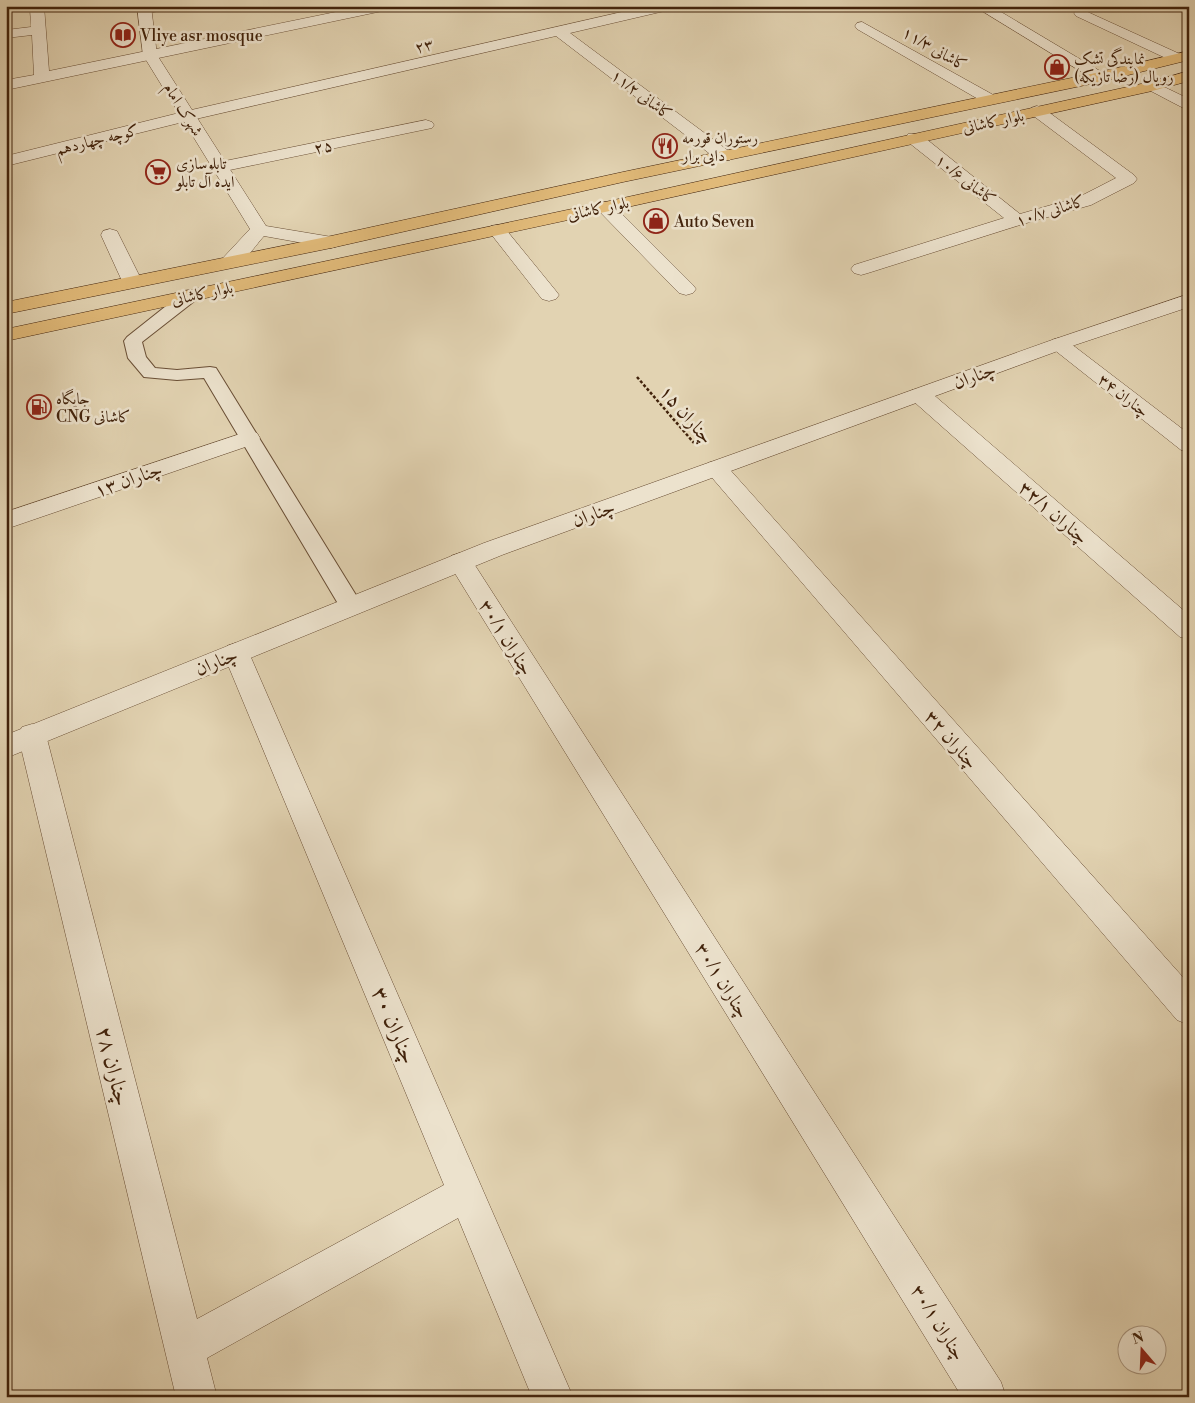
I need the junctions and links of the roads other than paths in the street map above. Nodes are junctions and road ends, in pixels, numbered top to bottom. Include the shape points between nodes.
1 (37, 6) edge
2 (163, 6) edge
3 (387, 6) edge
4 (668, 6) edge
5 (981, 6) edge
6 (144, 8) edge
7 (1081, 13) dead end
8 (862, 26) dead end
9 (38, 30) junction
10 (560, 32) junction
11 (6, 34) edge
12 (150, 55) junction
13 (1183, 56) edge
14 (1189, 76) edge
15 (1100, 77) junction
16 (42, 78) junction
17 (6, 85) edge
18 (1152, 86) junction
19 (991, 100) junction
20 (1189, 106) edge
21 (1037, 111) junction
22 (187, 116) junction
23 (894, 120) junction
24 (426, 125) dead end
25 (914, 138) junction
26 (724, 156) junction
27 (6, 161) edge
28 (220, 166) junction
29 (605, 207) junction
30 (1017, 220) junction
31 (260, 230) junction
32 (497, 230) junction
33 (110, 235) dead end
34 (331, 242) junction
35 (230, 262) junction
36 (861, 269) dead end
37 (132, 281) junction
38 (686, 289) dead end
39 (191, 295) junction
40 (549, 295) dead end
41 (1189, 300) edge
42 (6, 308) edge
43 (6, 335) edge
44 (1059, 344) junction
45 (920, 394) junction
46 (249, 438) junction
47 (1189, 445) edge
48 (716, 468) junction
49 (6, 521) edge
50 (460, 562) junction
51 (351, 606) junction
52 (1189, 630) edge
53 (236, 653) junction
54 (19, 741) edge
55 (1189, 1009) edge
56 (466, 1193) junction
57 (184, 1348) junction
58 (197, 1397) edge
59 (553, 1397) edge
60 (986, 1397) edge

1 - 9 street
2 - 6 street
3 - 12 street
4 - 10 street, ۲۳
5 - 15 street
6 - 12 street, شهرک امام
7 - 13 street
8 - 19 street, ۱۱/۳ کاشانی
9 - 11 street
9 - 16 street
10 - 22 street, ۲۳
10 - 26 street, ۱۱/۲ کاشانی
12 - 16 street
12 - 22 street, شهرک امام
13 - 15 main road, بلوار کاشانی
14 - 18 main road, بلوار کاشانی
15 - 19 main road, بلوار کاشانی
16 - 17 street
18 - 20 street
18 - 21 main road, بلوار کاشانی
19 - 23 main road, بلوار کاشانی
21 - 25 main road, بلوار کاشانی
21 - 30 street, ۱۰/۷ کاشانی via 1128,179 1085,201
22 - 27 street, کوچه چهاردهم
22 - 28 street, شهرک امام
23 - 25 main road
23 - 26 main road, بلوار کاشانی
24 - 28 street, ۲۵
25 - 29 main road, بلوار کاشانی
25 - 30 street, ۱۰/۶ کاشانی
26 - 34 main road, بلوار کاشانی
28 - 31 street, شهرک امام
29 - 32 main road, بلوار کاشانی
29 - 38 street
30 - 36 street, ۱۰/۷ کاشانی
31 - 34 street
31 - 35 street
32 - 39 main road, بلوار کاشانی
32 - 40 street
33 - 37 street
34 - 35 main road, بلوار کاشانی
35 - 37 main road, بلوار کاشانی
37 - 42 main road, بلوار کاشانی
39 - 43 main road, بلوار کاشانی
39 - 46 lane via 133,341 137,358 150,373 210,372
41 - 44 street, چناران
44 - 45 street, چناران
44 - 47 street, چناران ۳۴
45 - 48 street, چناران
45 - 52 street, چناران ۳۲/۱
46 - 49 street, چناران ۱۳
46 - 51 lane
48 - 50 street, چناران
48 - 55 street, چناران ۳۲
50 - 51 street, چناران
50 - 60 street, چناران ۳۰/۱
51 - 53 street, چناران
53 - 54 street, چناران
53 - 56 street, چناران ۳۰
54 - 57 street, چناران ۲۸
56 - 57 street
56 - 59 street, چناران ۳۰
57 - 58 street, چناران ۲۸

